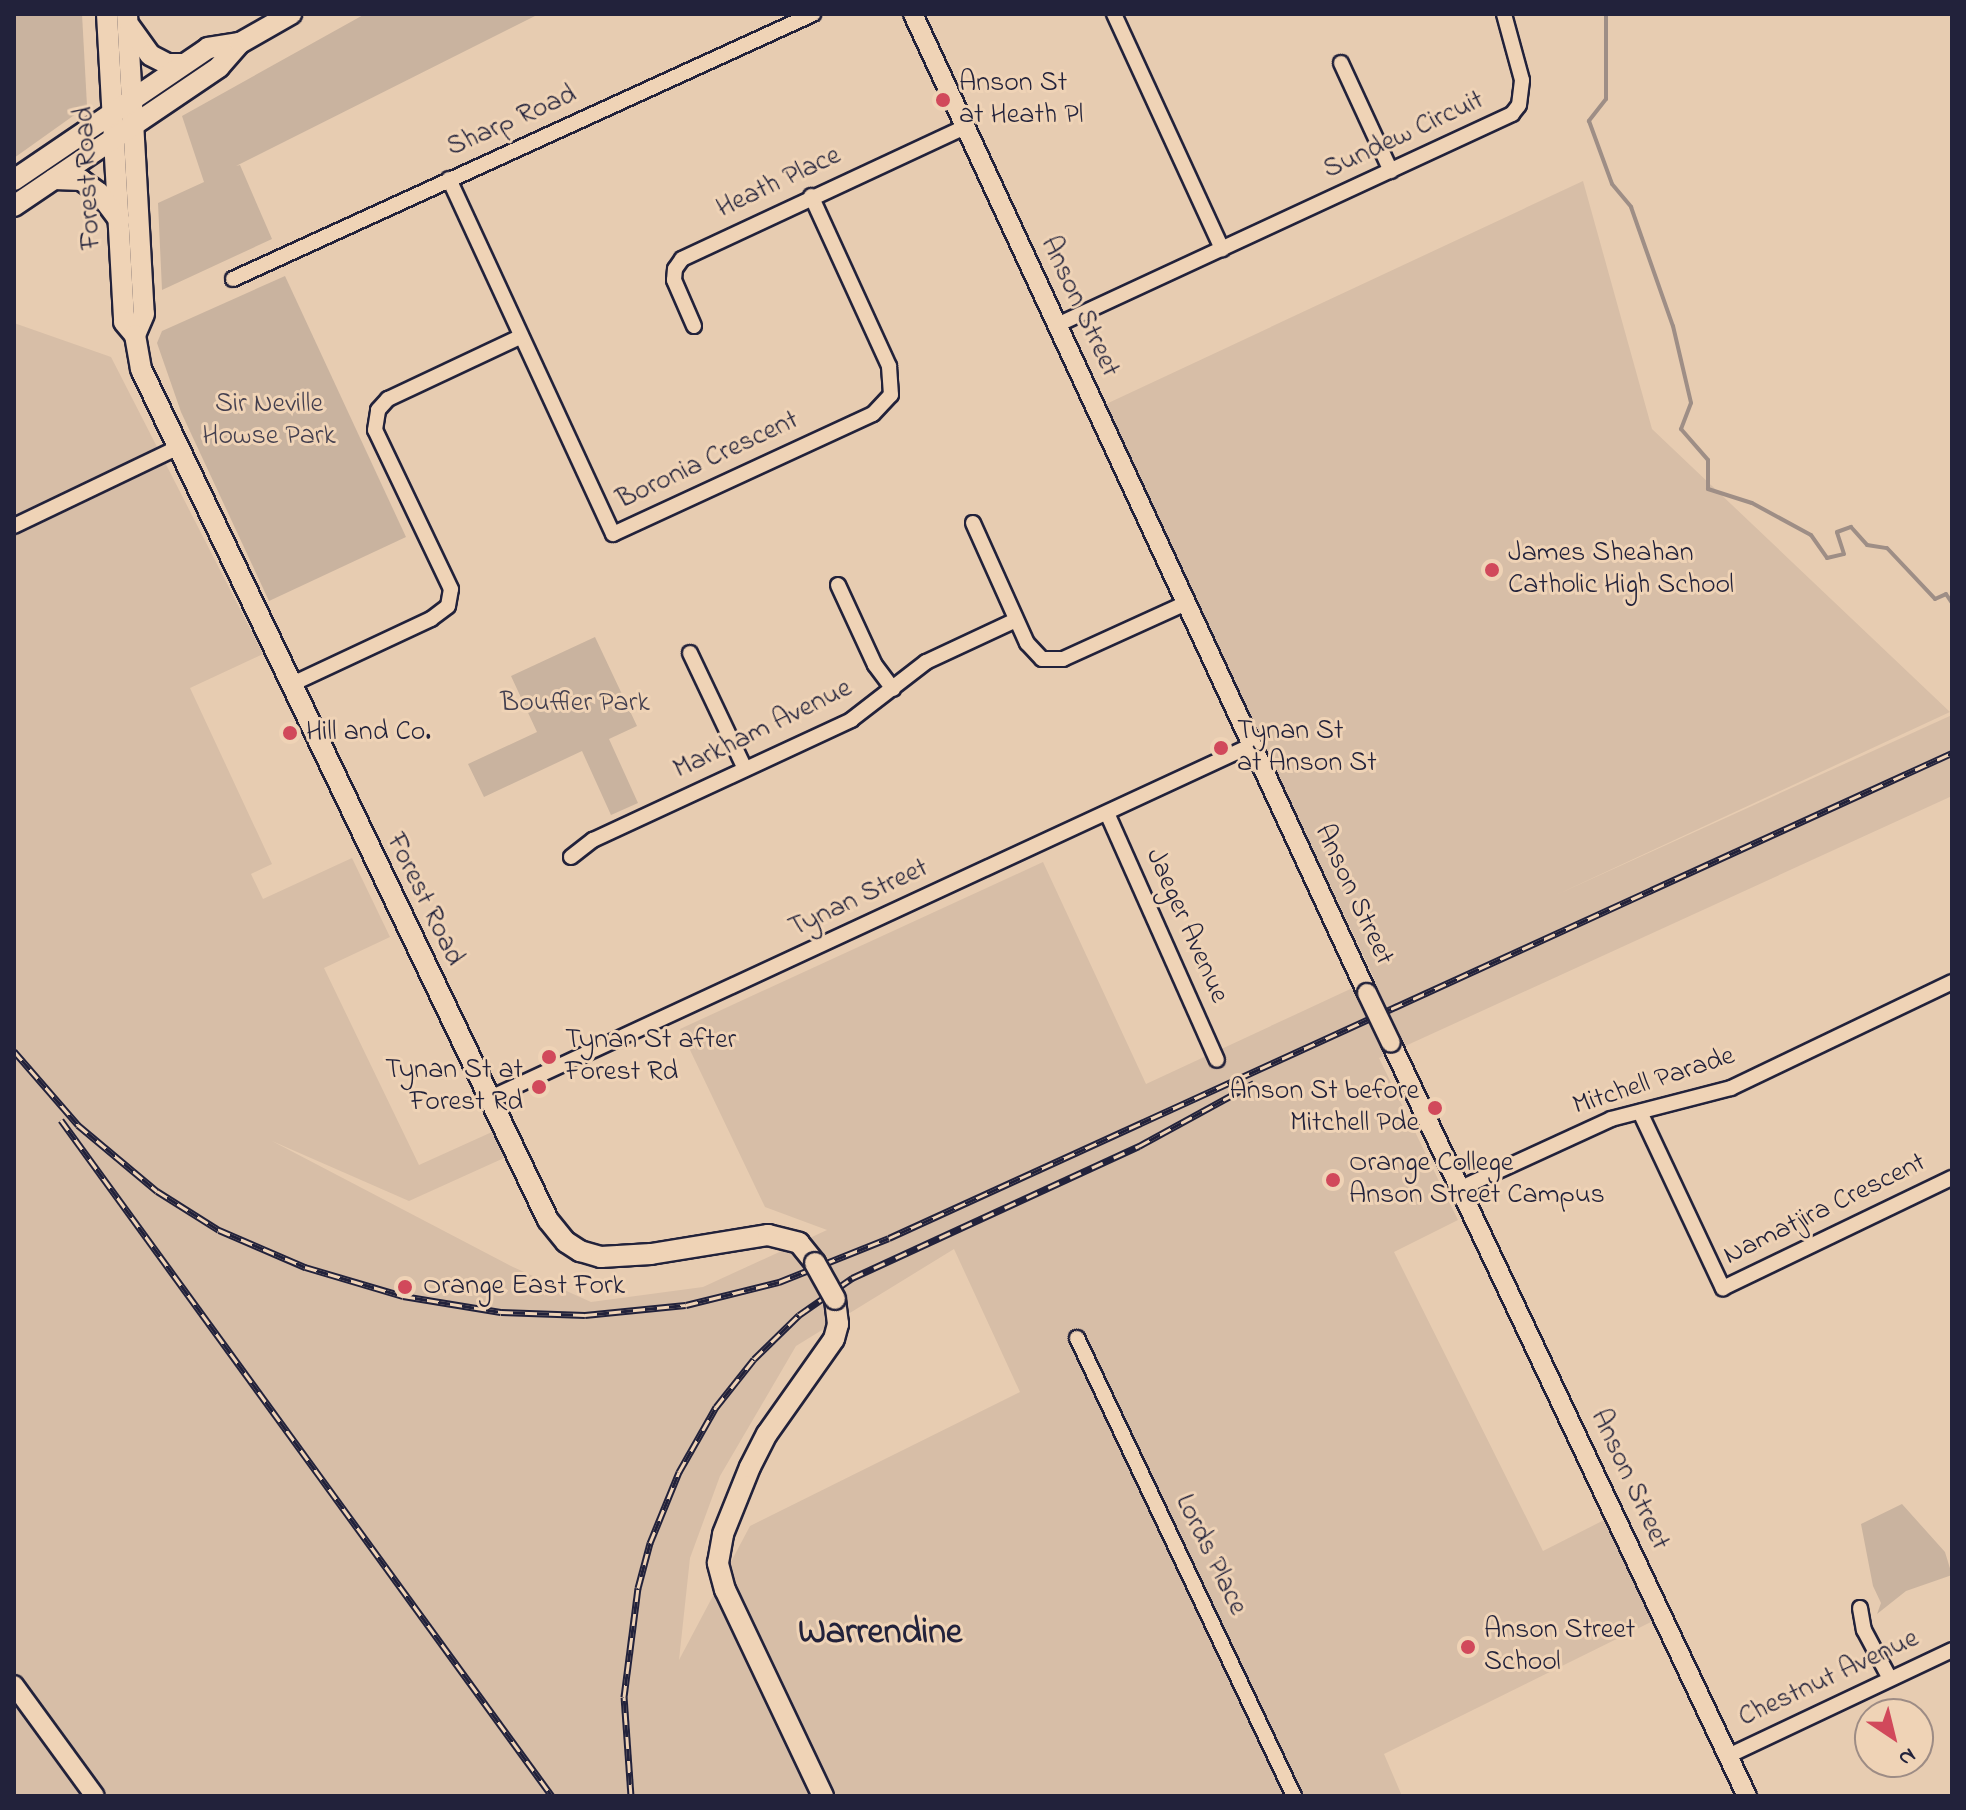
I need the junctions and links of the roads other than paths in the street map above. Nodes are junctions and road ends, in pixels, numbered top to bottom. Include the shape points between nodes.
1 (291, 14) edge
2 (813, 14) edge
3 (913, 14) edge
4 (1114, 14) edge
5 (1504, 14) edge
6 (121, 16) edge
7 (240, 43) junction
8 (1341, 63) dead end
9 (184, 64) junction
10 (133, 99) junction
11 (112, 113) junction
12 (134, 125) junction
13 (965, 127) junction
14 (114, 139) junction
15 (1391, 171) junction
16 (54, 179) junction
17 (449, 179) junction
18 (14, 180) edge
19 (811, 196) junction
20 (14, 206) edge
21 (119, 220) junction
22 (1222, 249) junction
23 (233, 279) dead end
24 (1057, 325) junction
25 (694, 326) dead end
26 (135, 335) junction
27 (520, 337) junction
28 (177, 448) junction
29 (973, 523) dead end
30 (14, 526) edge
31 (838, 585) dead end
32 (1186, 603) junction
33 (1016, 620) junction
34 (690, 653) dead end
35 (290, 685) junction
36 (893, 689) junction
37 (1252, 745) junction
38 (745, 769) junction
39 (1107, 813) junction
40 (571, 857) dead end
41 (1952, 982) edge
42 (1217, 1060) dead end
43 (488, 1099) junction
44 (1640, 1112) junction
45 (1952, 1178) edge
46 (1459, 1189) junction
47 (1077, 1338) dead end
48 (1860, 1608) dead end
49 (1952, 1650) edge
50 (1890, 1679) junction
51 (14, 1685) edge
52 (1728, 1756) junction
53 (95, 1796) edge
54 (823, 1796) edge
55 (1294, 1796) edge
56 (1747, 1796) edge

1 - 7 main road
2 - 17 street, Sharp Road
3 - 13 street, Anson Street
4 - 22 street
5 - 15 street, Sundew Circuit via 1522,80 1519,105 1502,120
6 - 9 main road via 150,55 168,64
6 - 10 main road, Forest Road
6 - 11 main road, Forest Road
7 - 9 main road via 208,48
7 - 12 main road via 219,67
8 - 15 street
9 - 10 main road
10 - 11 main road
10 - 12 main road, Forest Road
11 - 14 main road, Forest Road
11 - 18 main road
12 - 14 main road
12 - 26 main road, Forest Road via 144,314
13 - 19 street, Heath Place
13 - 24 street, Anson Street
14 - 16 main road
14 - 21 main road, Forest Road
15 - 22 street, Sundew Circuit
16 - 20 main road
16 - 21 main road via 81,180 99,193
17 - 23 street, Sharp Road
17 - 27 street, Boronia Crescent
19 - 25 street, Heath Place via 682,259 674,280
19 - 27 street, Boronia Crescent via 889,366 891,395 873,414 613,534
21 - 26 main road, Forest Road via 124,322
22 - 24 street, Sundew Circuit
24 - 32 street, Anson Street
26 - 28 main road, Forest Road via 141,369
27 - 35 street via 388,399 378,410 375,430 451,589 448,606 431,619
28 - 30 street
28 - 35 main road, Forest Road
29 - 33 street
31 - 36 street via 875,665
32 - 33 street via 1052,661 1033,652
32 - 37 street, Anson Street
33 - 36 street, Markham Avenue via 936,656
34 - 38 street
35 - 43 main road, Forest Road
36 - 38 street, Markham Avenue via 851,720
37 - 39 street, Tynan Street
37 - 46 street, Anson Street, bridge
38 - 40 street, Markham Avenue via 593,840
39 - 42 street, Jaeger Avenue
39 - 43 street, Tynan Street
41 - 44 street, Mitchell Parade via 1731,1088
43 - 54 main road, Forest Road, bridge via 548,1220 580,1251 619,1258 768,1235 799,1243 835,1299 834,1339 767,1434 723,1534 718,1563 725,1590
44 - 45 street, Namatjira Crescent via 1723,1288
44 - 46 street, Mitchell Parade via 1611,1119
46 - 52 street, Anson Street
47 - 55 street, Lords Place
48 - 50 street via 1864,1630
49 - 50 street, Chestnut Avenue
50 - 52 street, Chestnut Avenue
51 - 53 street
52 - 56 street, Anson Street

